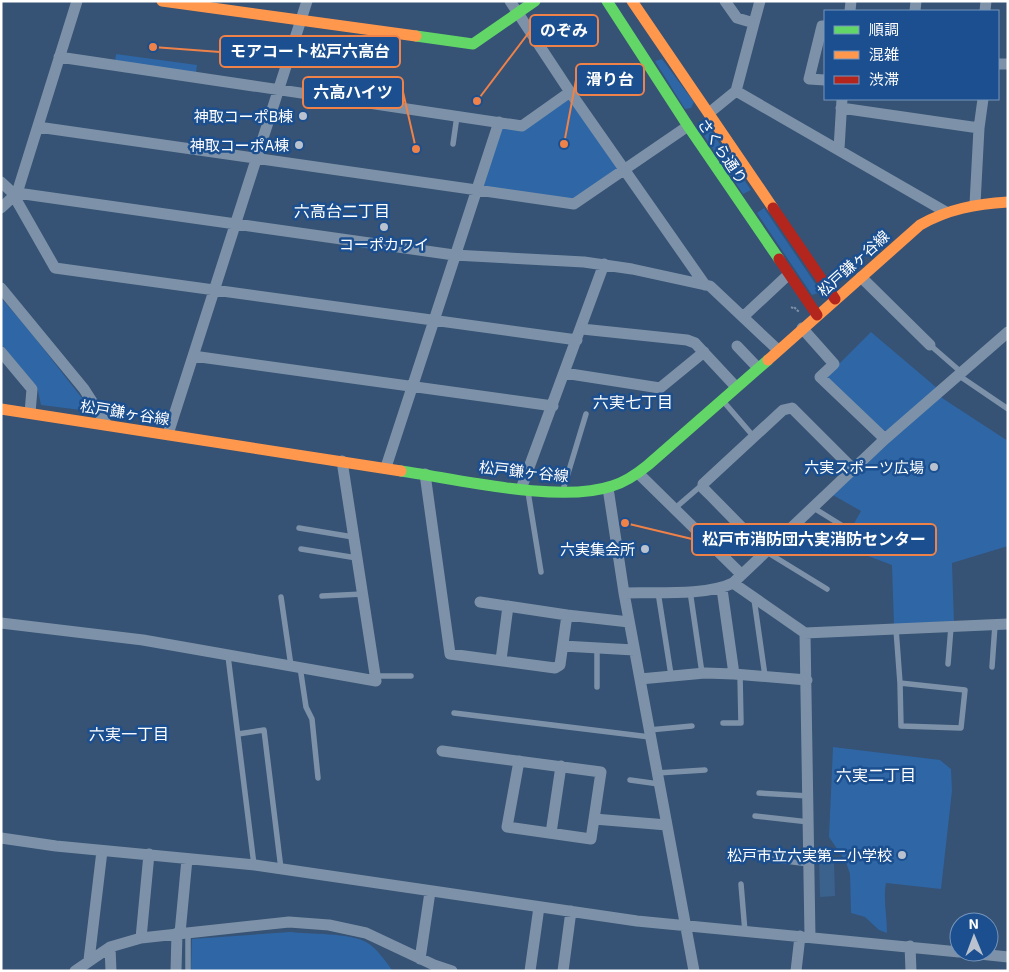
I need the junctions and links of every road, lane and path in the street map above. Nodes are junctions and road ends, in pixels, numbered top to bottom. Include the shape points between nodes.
1 (77, 1) edge
2 (162, 1) edge
3 (307, 1) edge
4 (510, 1) edge
5 (535, 1) edge
6 (607, 1) edge
7 (632, 1) edge
8 (725, 1) edge
9 (760, 1) edge
10 (518, 13) junction
11 (300, 20) junction
12 (754, 23) junction
13 (824, 26) edge
14 (59, 57) junction
15 (824, 80) edge
16 (278, 90) junction
17 (736, 91) junction
18 (570, 92) junction
19 (984, 100) edge
20 (842, 103) edge
21 (709, 113) junction
22 (457, 116) junction
23 (499, 122) junction
24 (688, 126) junction
25 (38, 127) junction
26 (979, 128) junction
27 (453, 144) dead end
28 (839, 149) junction
29 (257, 157) junction
30 (626, 170) junction
31 (1, 182) edge
32 (476, 190) junction
33 (15, 195) junction
34 (1008, 202) edge
35 (975, 204) junction
36 (1, 208) edge
37 (946, 212) junction
38 (235, 224) junction
39 (454, 255) junction
40 (604, 264) junction
41 (789, 274) junction
42 (860, 277) junction
43 (706, 285) junction
44 (1, 288) edge
45 (214, 290) junction
46 (835, 299) junction
47 (792, 306) dead end
48 (799, 312) dead end
49 (817, 315) junction
50 (744, 316) junction
51 (433, 321) junction
52 (802, 328) junction
53 (1008, 332) edge
54 (579, 334) junction
55 (930, 344) joint
56 (737, 346) dead end
57 (778, 350) junction
58 (1, 352) edge
59 (704, 352) junction
60 (193, 356) junction
61 (758, 368) junction
62 (564, 374) junction
63 (960, 374) junction
64 (411, 387) junction
65 (736, 388) junction
66 (722, 400) junction
67 (553, 406) junction
68 (1008, 408) edge
69 (1, 409) edge
70 (30, 413) junction
71 (586, 414) dead end
72 (107, 425) junction
73 (168, 434) junction
74 (754, 437) junction
75 (885, 439) junction
76 (342, 461) junction
77 (386, 467) junction
78 (853, 469) junction
79 (638, 473) junction
80 (425, 474) junction
81 (704, 484) junction
82 (608, 488) junction
83 (524, 489) junction
84 (563, 492) junction
85 (812, 506) junction
86 (674, 509) junction
87 (299, 528) dead end
88 (846, 528) dead end
89 (354, 537) junction
90 (301, 549) dead end
91 (765, 551) junction
92 (357, 558) junction
93 (541, 572) dead end
94 (737, 579) junction
95 (722, 589) junction
96 (827, 589) dead end
97 (690, 591) junction
98 (658, 592) junction
99 (624, 593) junction
100 (363, 594) junction
101 (322, 596) dead end
102 (281, 597) dead end
103 (754, 597) junction
104 (480, 602) dead end
105 (508, 606) junction
106 (567, 615) junction
107 (629, 622) junction
108 (1, 623) edge
109 (1008, 624) edge
110 (995, 625) junction
111 (950, 627) junction
112 (896, 629) junction
113 (805, 633) junction
114 (563, 646) junction
115 (597, 648) junction
116 (634, 650) junction
117 (228, 656) junction
118 (501, 660) junction
119 (948, 664) dead end
120 (295, 666) junction
121 (992, 667) dead end
122 (702, 673) junction
123 (737, 674) junction
124 (671, 675) junction
125 (375, 676) junction
126 (411, 676) dead end
127 (765, 677) junction
128 (640, 679) junction
129 (807, 680) junction
130 (900, 683) junction
131 (597, 687) dead end
132 (454, 713) dead end
133 (723, 723) dead end
134 (692, 726) dead end
135 (238, 734) junction
136 (649, 734) junction
137 (442, 751) dead end
138 (519, 761) junction
139 (561, 766) junction
140 (705, 770) dead end
141 (318, 778) dead end
142 (658, 778) junction
143 (630, 780) dead end
144 (759, 793) dead end
145 (809, 796) junction
146 (755, 816) dead end
147 (594, 819) junction
148 (809, 822) junction
149 (666, 826) junction
150 (551, 833) junction
151 (1, 838) edge
152 (102, 851) junction
153 (149, 854) junction
154 (755, 857) dead end
155 (187, 858) junction
156 (809, 864) junction
157 (254, 865) junction
158 (282, 869) junction
159 (741, 884) dead end
160 (430, 892) junction
161 (539, 907) junction
162 (571, 912) junction
163 (685, 926) junction
164 (745, 932) junction
165 (182, 933) junction
166 (805, 937) junction
167 (141, 938) junction
168 (910, 946) junction
169 (110, 947) junction
170 (949, 951) edge
171 (420, 959) junction
172 (89, 960) junction
173 (75, 971) edge
174 (111, 971) edge
175 (176, 971) edge
176 (188, 971) edge
177 (452, 971) edge
178 (530, 971) edge
179 (563, 971) edge
180 (694, 971) edge
181 (796, 971) edge
182 (911, 971) edge

1 - 14 street
2 - 11 street
3 - 11 street
4 - 10 street
5 - 10 street
6 - 24 street, さくら通り
7 - 21 street, さくら通り
8 - 12 street via 736,18
9 - 12 street
10 - 11 street via 473,44
10 - 18 street
11 - 16 street
12 - 17 street
13 - 15 street via 809,79
14 - 16 street
14 - 25 street
16 - 22 street
16 - 29 street
17 - 21 street
17 - 28 street
18 - 23 street via 522,126
18 - 30 street
19 - 26 street
20 - 26 street
20 - 28 street
21 - 46 street, さくら通り
22 - 23 street
22 - 27 lane
23 - 32 street
24 - 30 street
24 - 41 street, さくら通り
25 - 29 street
25 - 33 street
26 - 35 street
28 - 37 street
29 - 32 street
29 - 38 street
30 - 32 street via 574,204
30 - 43 street
31 - 33 street
32 - 39 street
33 - 36 street
33 - 38 street
33 - 45 street via 55,268
34 - 35 street, 松戸鎌ヶ谷線
35 - 37 street, 松戸鎌ヶ谷線
37 - 42 street, 松戸鎌ヶ谷線 via 920,225
38 - 39 street
38 - 45 street
39 - 40 street
39 - 51 street
40 - 43 street
40 - 54 street
41 - 49 street, さくら通り
41 - 50 street
42 - 46 street, 松戸鎌ヶ谷線
42 - 55 street
43 - 50 street
44 - 72 street via 84,389
45 - 51 street
45 - 60 street
46 - 49 street, 松戸鎌ヶ谷線
47 - 48 path
49 - 52 street, 松戸鎌ヶ谷線
50 - 57 street
51 - 54 street
51 - 64 street
52 - 57 street, 松戸鎌ヶ谷線
52 - 75 street via 834,364 820,377
53 - 63 street
54 - 59 street via 687,340
54 - 62 street
55 - 63 lane
56 - 61 street
57 - 61 street, 松戸鎌ヶ谷線
58 - 70 street via 32,389
59 - 62 street via 660,388
59 - 65 street
60 - 64 street
60 - 73 street
61 - 65 street, 松戸鎌ヶ谷線
62 - 67 street
63 - 68 lane
63 - 75 street
64 - 67 street
64 - 77 street
65 - 66 street, 松戸鎌ヶ谷線
66 - 74 lane
66 - 79 street, 松戸鎌ヶ谷線
67 - 83 street
69 - 70 street, 松戸鎌ヶ谷線
70 - 72 street, 松戸鎌ヶ谷線
71 - 84 lane
72 - 73 street, 松戸鎌ヶ谷線
73 - 76 street, 松戸鎌ヶ谷線
74 - 78 street via 783,410 792,408
74 - 81 street
75 - 78 street
76 - 77 street, 松戸鎌ヶ谷線
76 - 89 street
77 - 80 street, 松戸鎌ヶ谷線
78 - 85 street
79 - 82 street, 松戸鎌ヶ谷線
79 - 86 street
80 - 83 street, 松戸鎌ヶ谷線
80 - 118 street via 450,654
81 - 86 lane
81 - 91 street via 703,488
82 - 84 street, 松戸鎌ヶ谷線
82 - 99 street
83 - 84 street, 松戸鎌ヶ谷線
83 - 93 lane
85 - 88 lane
85 - 91 street
86 - 94 street
87 - 89 lane
89 - 92 street
90 - 92 lane
91 - 94 street
91 - 96 lane
92 - 100 street
94 - 95 street
94 - 103 street
95 - 97 street
95 - 123 street
97 - 98 street
97 - 122 lane
98 - 99 street
98 - 124 lane
99 - 107 street
100 - 101 lane
100 - 125 street
102 - 120 lane
103 - 113 street
103 - 127 lane
104 - 105 street
105 - 106 street
105 - 118 street
106 - 107 street
106 - 114 street
107 - 116 street
108 - 117 street via 143,640
109 - 110 street
110 - 111 street
110 - 121 lane
111 - 112 street
111 - 119 lane
112 - 113 street
112 - 130 lane
113 - 129 street
114 - 115 street
114 - 118 street via 560,665 555,668
115 - 116 street
115 - 131 lane
116 - 128 street
117 - 120 street
117 - 135 lane
120 - 125 street via 376,681
120 - 141 lane via 312,719
122 - 123 street
122 - 124 street
123 - 127 street
123 - 133 lane via 741,723
124 - 128 street
125 - 126 lane
127 - 129 street
128 - 136 street
129 - 145 street
130 - 130 lane via 965,690 961,728 901,726
132 - 136 lane
134 - 136 lane
135 - 157 lane
135 - 158 lane via 264,730
136 - 142 street
137 - 138 street
138 - 139 street
138 - 150 street via 508,827
139 - 147 street via 601,772
139 - 150 street
140 - 142 lane
142 - 143 lane
142 - 149 street
144 - 145 lane
145 - 148 street
146 - 148 lane
147 - 149 street
147 - 150 street via 591,839
148 - 156 street
149 - 163 street
151 - 152 street
152 - 153 street
152 - 172 street
153 - 155 street
153 - 167 street
154 - 156 lane
155 - 157 street
155 - 165 street
156 - 166 street
157 - 158 street
158 - 160 street
159 - 164 lane
160 - 161 street
160 - 171 street
161 - 162 street
161 - 178 street
162 - 163 street
162 - 179 street
163 - 164 street
163 - 180 street
164 - 166 street
165 - 167 street
165 - 171 street via 289,922 329,924 366,933
165 - 175 street
165 - 176 lane
166 - 168 street
166 - 181 street
167 - 169 street
168 - 170 street
168 - 182 street
169 - 172 street
169 - 174 street
171 - 177 street
172 - 173 street

